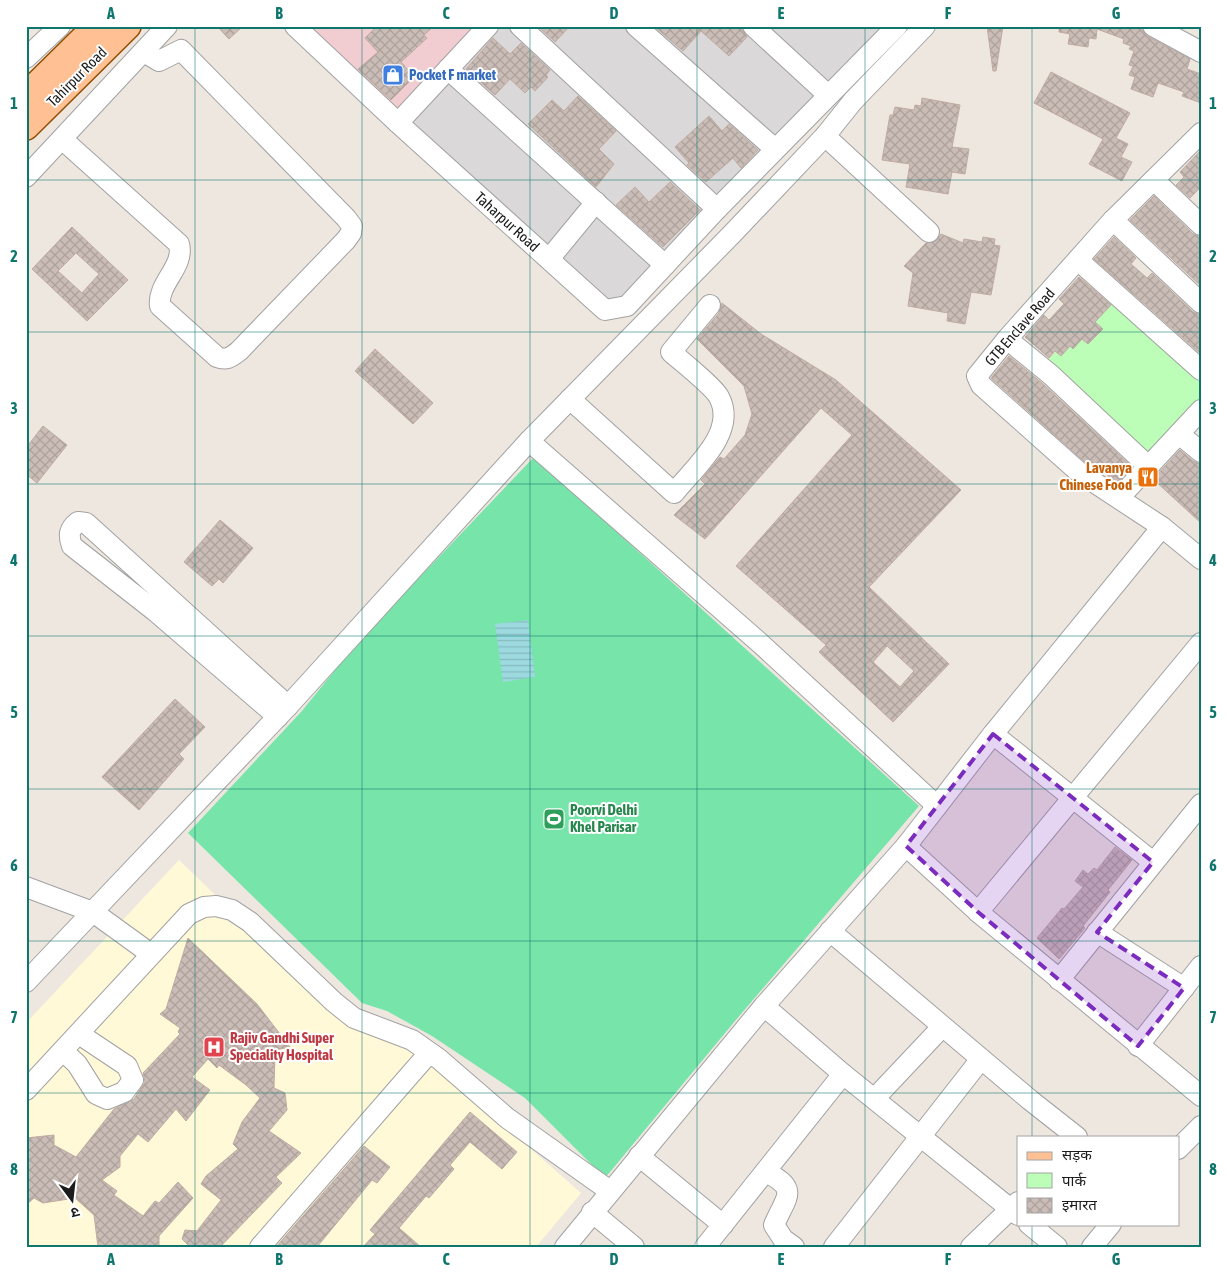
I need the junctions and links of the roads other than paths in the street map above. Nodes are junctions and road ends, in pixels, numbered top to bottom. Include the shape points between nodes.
1 (60, 26) edge
2 (96, 26) edge
3 (128, 26) edge
4 (168, 26) edge
5 (296, 26) edge
6 (488, 26) edge
7 (520, 26) edge
8 (636, 26) edge
9 (753, 26) edge
10 (897, 26) edge
11 (925, 26) edge
12 (1153, 26) edge
13 (144, 52) junction
14 (1201, 52) edge
15 (26, 58) edge
16 (448, 69) junction
17 (29, 88) edge
18 (828, 95) junction
19 (398, 123) junction
20 (26, 127) edge
21 (1201, 133) edge
22 (825, 136) junction
23 (62, 139) junction
24 (775, 149) junction
25 (26, 176) edge
26 (1154, 180) junction
27 (596, 202) junction
28 (717, 209) junction
29 (1113, 220) junction
30 (1201, 225) edge
31 (929, 232) dead end
32 (549, 260) junction
33 (1078, 261) junction
34 (665, 265) junction
35 (1201, 303) edge
36 (710, 305) dead end
37 (1007, 339) junction
38 (1201, 370) edge
39 (570, 399) junction
40 (1201, 410) edge
41 (1179, 434) junction
42 (529, 441) junction
43 (1201, 452) edge
44 (1149, 467) junction
45 (1119, 498) junction
46 (1162, 527) junction
47 (1201, 559) edge
48 (1201, 643) edge
49 (283, 711) junction
50 (993, 734) junction
51 (1072, 796) junction
52 (1201, 804) edge
53 (937, 806) junction
54 (906, 846) junction
55 (1153, 862) junction
56 (26, 887) edge
57 (93, 912) junction
58 (978, 912) junction
59 (830, 931) junction
60 (1096, 932) junction
61 (152, 954) junction
62 (1201, 966) edge
63 (1059, 980) junction
64 (26, 982) edge
65 (1184, 988) junction
66 (764, 1006) junction
67 (942, 1026) junction
68 (79, 1034) junction
69 (1138, 1046) junction
70 (63, 1051) junction
71 (429, 1052) junction
72 (981, 1059) junction
73 (843, 1074) junction
74 (26, 1090) edge
75 (1201, 1096) edge
76 (875, 1098) junction
77 (1201, 1126) edge
78 (920, 1135) junction
79 (1075, 1136) edge
80 (1180, 1147) edge
81 (639, 1156) junction
82 (766, 1172) junction
83 (610, 1190) junction
84 (1016, 1209) edge
85 (592, 1212) junction
86 (723, 1225) junction
87 (1032, 1226) edge
88 (1109, 1226) edge
89 (260, 1247) edge
90 (564, 1247) edge
91 (634, 1247) edge
92 (705, 1247) edge
93 (794, 1247) edge
94 (834, 1247) edge
95 (971, 1247) edge
96 (1057, 1247) edge
97 (1092, 1247) edge

1 - 15 street
2 - 17 main road, Tahirpur Road
3 - 20 main road, Tahirpur Road
4 - 13 street
5 - 19 street, Taharpur Road
6 - 16 street
7 - 28 street
8 - 24 street
9 - 18 street
10 - 18 street, Taharpur Road
11 - 22 street via 853,101
12 - 14 street
13 - 23 street
13 - 23 street via 159,61 181,50 346,218 352,226 351,233 332,256 239,351 231,358 217,357 160,306 158,297 179,261 179,244
16 - 19 street
16 - 27 street
18 - 24 street, Taharpur Road
19 - 32 street, Taharpur Road
21 - 26 street, GTB Enclave Road
22 - 31 street
22 - 39 street
23 - 25 street
24 - 28 street, Taharpur Road
26 - 29 street, GTB Enclave Road
26 - 30 street
27 - 32 street
27 - 34 street
28 - 34 street, Taharpur Road
29 - 33 street, GTB Enclave Road
29 - 35 street
32 - 34 street, Taharpur Road via 605,310 627,306
33 - 37 street, GTB Enclave Road
33 - 38 street
36 - 39 street via 671,352 719,397 724,417 719,437 674,492
37 - 44 street via 1051,375
37 - 45 street, GTB Enclave Road via 979,373 981,385 1080,473
39 - 42 street
40 - 41 street
41 - 43 street
41 - 44 street
42 - 49 street
42 - 53 street via 761,644
44 - 45 street
45 - 46 street, GTB Enclave Road
46 - 47 street, GTB Enclave Road
46 - 50 street
48 - 51 street
49 - 49 street via 72,546 68,536 71,527 78,522 86,523
49 - 57 street
50 - 51 street
50 - 53 street
51 - 55 street
51 - 58 street
52 - 55 street
53 - 54 street
54 - 58 street
54 - 59 street
55 - 60 street
56 - 57 street
57 - 61 street
57 - 64 street
58 - 63 street
59 - 66 street
59 - 67 street
60 - 63 street
60 - 65 street
61 - 68 street
61 - 71 street via 190,914 204,907 232,910 250,922 354,1018 412,1040
62 - 65 street
63 - 69 street
65 - 69 street
66 - 73 street
66 - 81 street
67 - 72 street
67 - 76 street
68 - 70 street
68 - 70 street via 126,1066 133,1080 124,1092 107,1099 96,1094 77,1064
69 - 75 street
70 - 74 street
71 - 83 street via 507,1118
71 - 89 street
72 - 78 street
72 - 79 street
73 - 76 street
73 - 82 street
76 - 78 street
77 - 80 street
78 - 84 street
78 - 94 street
81 - 83 street
81 - 86 street
82 - 86 street
82 - 93 street via 783,1181 786,1187 786,1199 774,1225 783,1239
83 - 85 street
84 - 95 street
85 - 90 street
85 - 91 street
86 - 92 street
87 - 96 street
88 - 97 street

